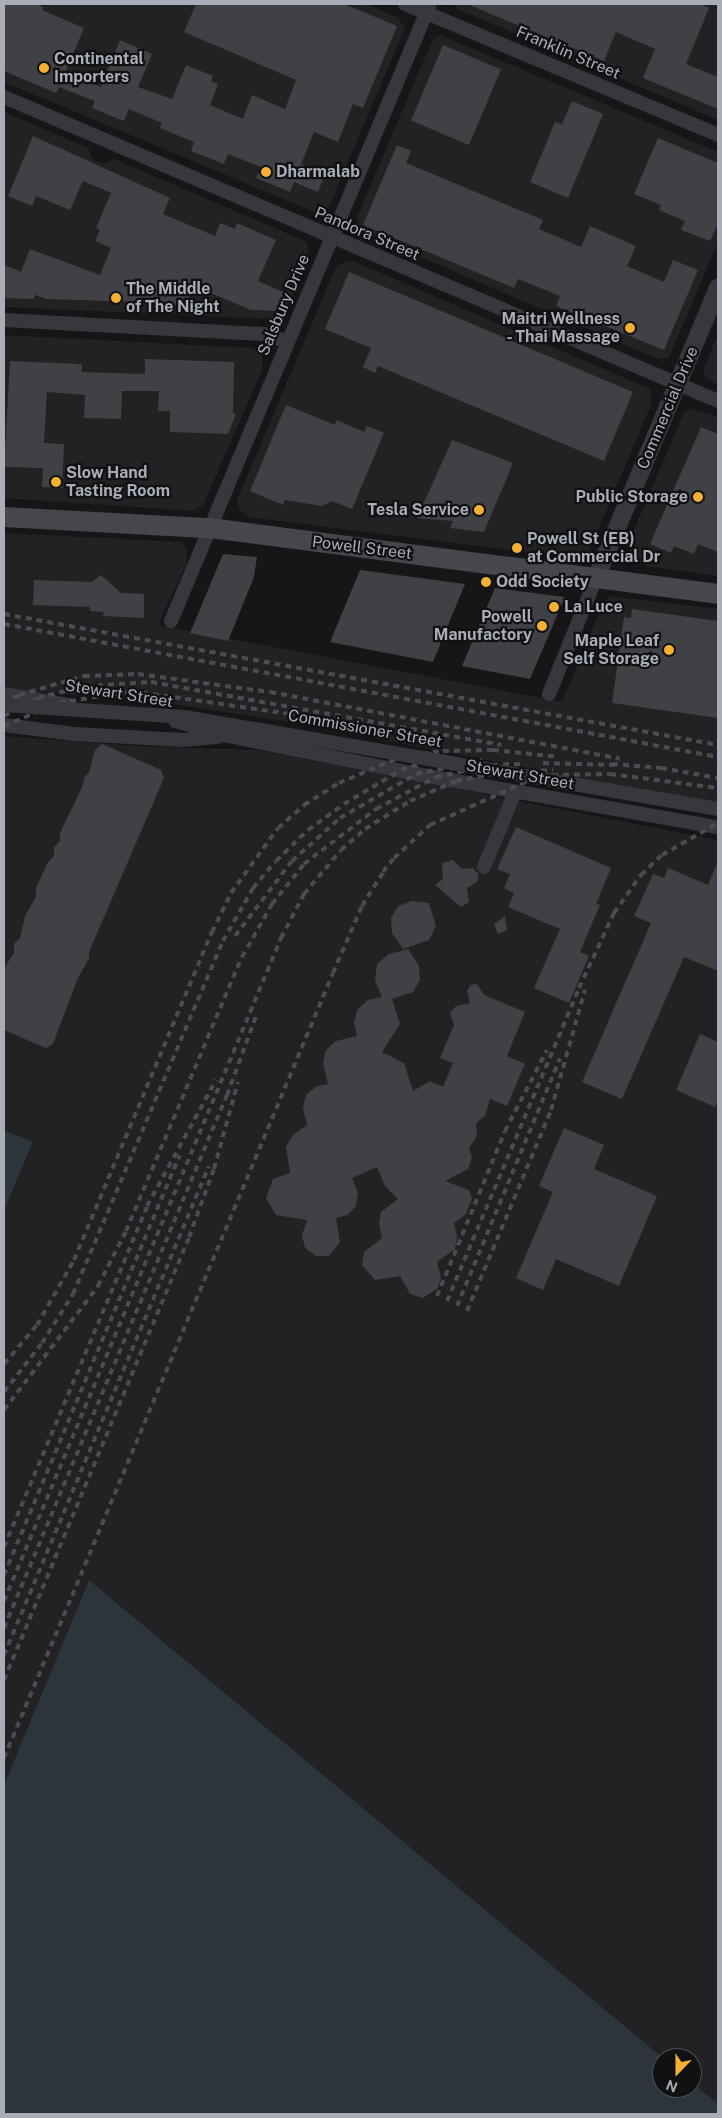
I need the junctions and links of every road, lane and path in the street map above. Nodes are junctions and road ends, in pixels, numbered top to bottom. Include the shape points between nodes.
1 (405, 4) edge
2 (429, 8) edge
3 (4, 97) edge
4 (718, 135) edge
5 (331, 238) junction
6 (718, 288) edge
7 (4, 320) edge
8 (288, 342) junction
9 (678, 384) junction
10 (718, 401) edge
11 (4, 517) edge
12 (210, 528) junction
13 (596, 578) junction
14 (718, 594) edge
15 (171, 621) dead end
16 (4, 694) edge
17 (549, 694) dead end
18 (4, 705) edge
19 (4, 725) edge
20 (228, 736) junction
21 (515, 792) junction
22 (718, 809) edge
23 (718, 827) edge
24 (484, 867) dead end

1 - 2 street, Franklin Street
2 - 4 street, Franklin Street
2 - 5 street, Salsbury Drive
3 - 5 street, Pandora Street
5 - 8 street, Salsbury Drive
5 - 9 street, Pandora Street
6 - 9 street, Commercial Drive
7 - 8 street via 264,334
8 - 12 street, Salsbury Drive
9 - 10 street, Pandora Street
9 - 13 street, Commercial Drive
11 - 12 main road, Powell Street
12 - 13 main road, Powell Street
12 - 15 street, Salsbury Drive
13 - 14 main road, Powell Street
13 - 17 street, Commercial Drive
16 - 20 street, Stewart Street via 180,722
18 - 22 street, Commissioner Street, bridge via 203,720
19 - 20 street, Stewart Street via 74,734 183,740
20 - 21 street, Stewart Street
21 - 23 street, Stewart Street
21 - 24 street

